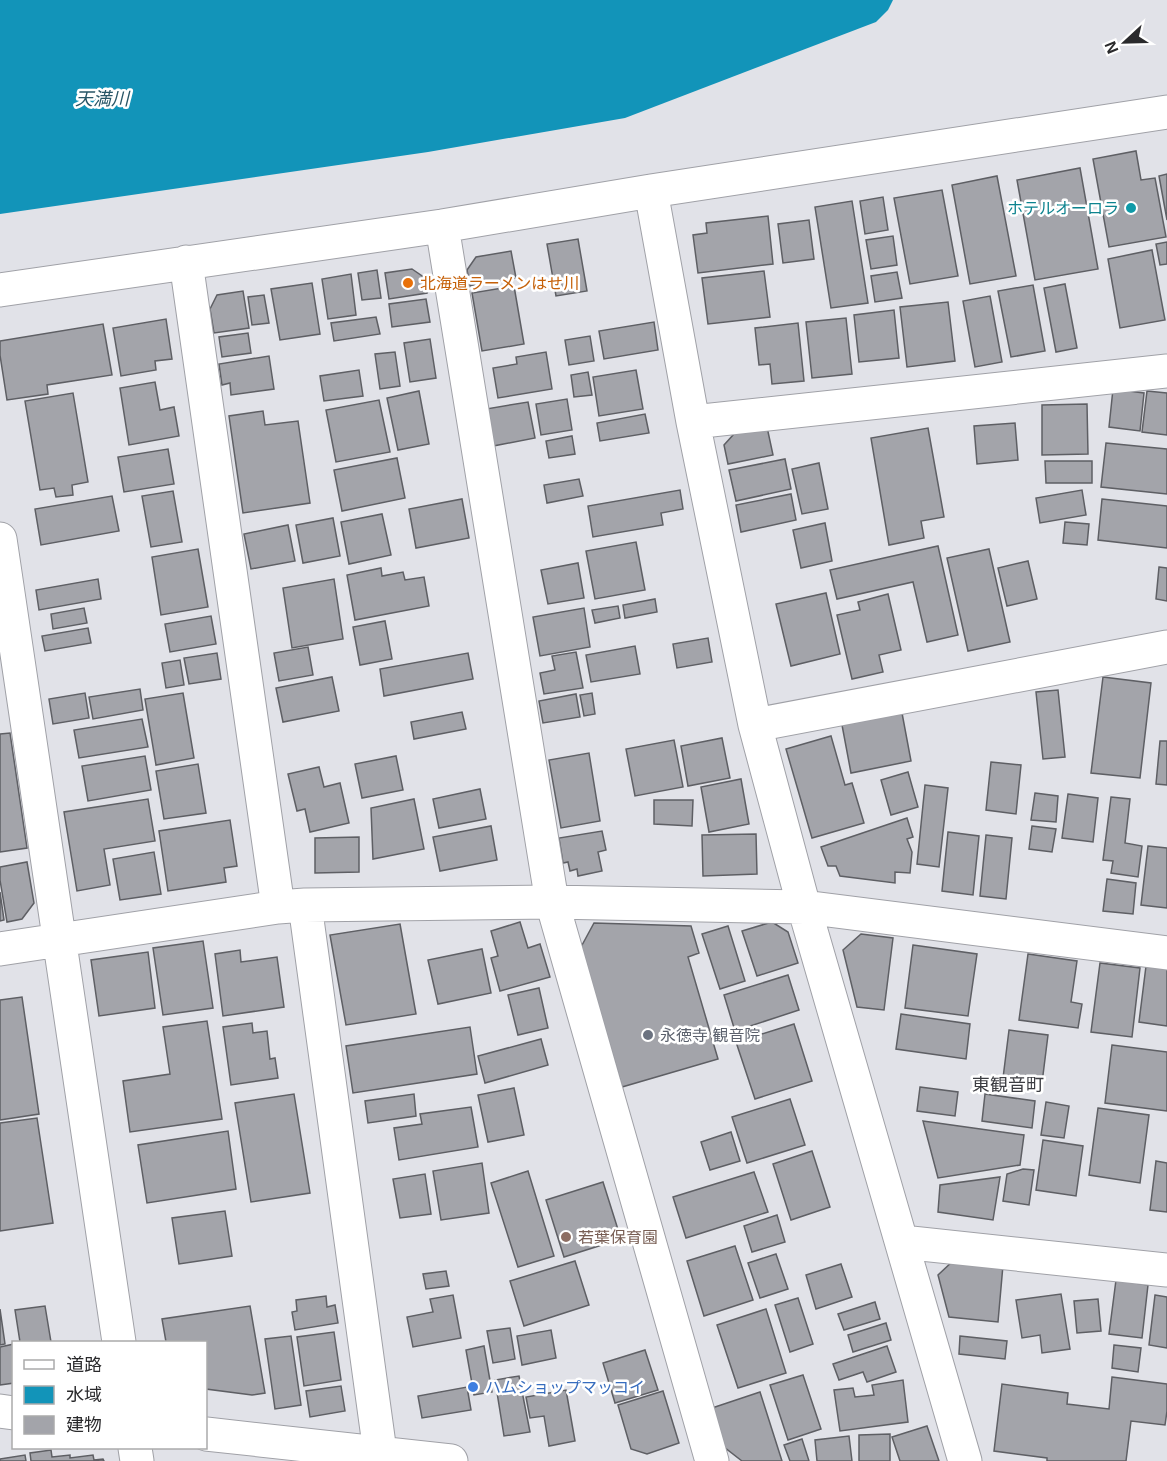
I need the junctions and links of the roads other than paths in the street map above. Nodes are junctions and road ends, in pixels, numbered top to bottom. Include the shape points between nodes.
1 (1167, 112) edge
2 (651, 191) junction
3 (442, 226) junction
4 (186, 262) junction
5 (0, 290) edge
6 (1167, 370) edge
7 (693, 422) junction
8 (0, 539) edge
9 (1167, 647) edge
10 (755, 725) junction
11 (552, 902) junction
12 (291, 906) junction
13 (804, 907) junction
14 (59, 940) junction
15 (0, 949) edge
16 (1167, 952) edge
17 (902, 1242) junction
18 (1167, 1270) edge
19 (119, 1341) edge
20 (207, 1434) edge
21 (380, 1452) junction
22 (451, 1461) edge
23 (712, 1461) edge
24 (965, 1461) edge

1 - 2 street
2 - 3 street
2 - 7 street
3 - 4 street
3 - 11 street
4 - 5 street
4 - 12 street
6 - 7 street
7 - 10 street
8 - 14 street
9 - 10 street
10 - 13 street
11 - 12 street
11 - 13 street
11 - 23 street
12 - 14 street
12 - 21 street
13 - 16 street
13 - 17 street
14 - 15 street
14 - 19 street
17 - 18 street
17 - 24 street
20 - 21 street
21 - 22 street

